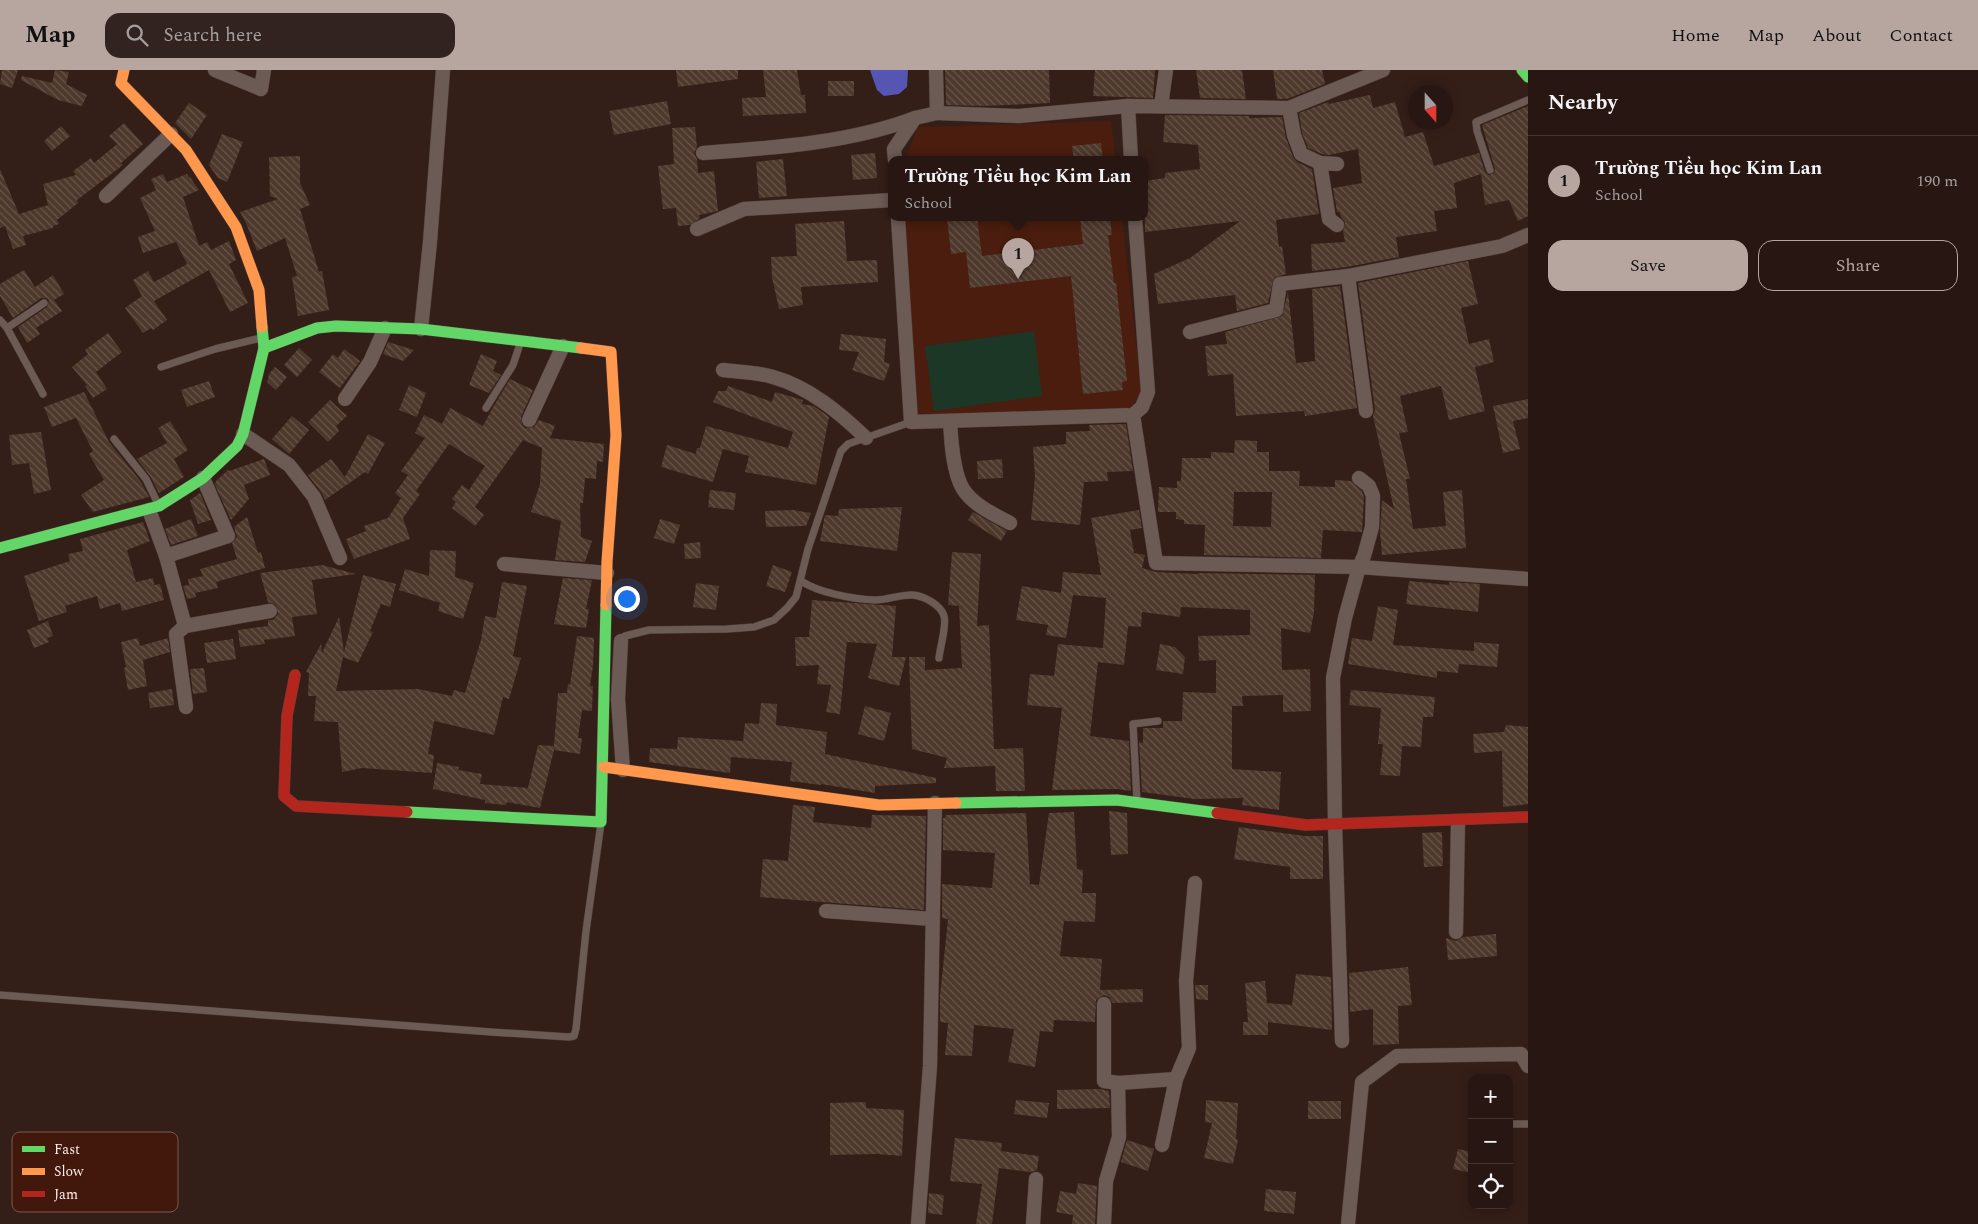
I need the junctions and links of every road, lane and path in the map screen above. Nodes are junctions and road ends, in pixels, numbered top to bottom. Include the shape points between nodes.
1 (124, 70) edge
2 (215, 70) edge
3 (264, 70) edge
4 (443, 70) edge
5 (936, 70) edge
6 (1166, 70) edge
7 (1384, 70) edge
8 (1522, 70) edge
9 (1528, 77) edge
10 (1528, 100) edge
11 (1128, 106) junction
12 (1161, 106) junction
13 (1289, 108) junction
14 (937, 113) junction
15 (915, 118) junction
16 (171, 134) junction
17 (703, 153) dead end
18 (895, 156) edge
19 (1132, 156) edge
20 (1320, 163) junction
21 (1336, 164) dead end
22 (1490, 170) dead end
23 (106, 196) dead end
24 (888, 200) edge
25 (898, 221) edge
26 (1136, 221) edge
27 (1337, 225) dead end
28 (697, 229) dead end
29 (1528, 235) edge
30 (1348, 276) junction
31 (44, 303) dead end
32 (0, 320) edge
33 (7, 328) junction
34 (385, 328) junction
35 (421, 329) junction
36 (1190, 332) dead end
37 (522, 341) junction
38 (264, 342) junction
39 (563, 346) junction
40 (161, 367) dead end
41 (723, 370) dead end
42 (43, 394) dead end
43 (345, 399) dead end
44 (486, 408) dead end
45 (1366, 410) dead end
46 (1133, 415) junction
47 (529, 420) dead end
48 (950, 421) junction
49 (911, 422) junction
50 (244, 434) junction
51 (866, 438) junction
52 (114, 439) dead end
53 (203, 478) junction
54 (1359, 478) dead end
55 (154, 508) junction
56 (1010, 523) dead end
57 (0, 548) edge
58 (166, 556) junction
59 (340, 558) dead end
60 (504, 564) dead end
61 (1358, 566) junction
62 (607, 573) junction
63 (1528, 579) edge
64 (801, 581) junction
65 (270, 611) dead end
66 (185, 626) junction
67 (606, 633) junction
68 (621, 641) junction
69 (938, 658) dead end
70 (295, 675) dead end
71 (186, 707) dead end
72 (1158, 721) dead end
73 (604, 767) junction
74 (623, 770) junction
75 (1137, 802) junction
76 (935, 803) junction
77 (1528, 817) edge
78 (1458, 821) junction
79 (601, 822) junction
80 (1335, 824) junction
81 (1195, 883) dead end
82 (826, 911) dead end
83 (932, 920) junction
84 (1456, 932) dead end
85 (0, 995) edge
86 (1104, 1004) dead end
87 (1342, 1041) dead end
88 (1528, 1066) edge
89 (1176, 1079) junction
90 (1118, 1083) junction
91 (1513, 1124) edge
92 (1528, 1124) edge
93 (1162, 1145) dead end
94 (1036, 1179) dead end
95 (918, 1224) edge
96 (1033, 1224) edge
97 (1104, 1224) edge
98 (1348, 1224) edge

1 - 16 street via 121,83
2 - 3 street via 261,88
4 - 35 street
5 - 14 street
6 - 12 street
7 - 13 street
8 - 9 street
10 - 22 lane via 1476,122
11 - 12 street
11 - 14 street via 1019,116
11 - 19 street
12 - 13 street
13 - 20 street via 1301,154
14 - 15 street
15 - 17 street via 888,129 776,148
15 - 18 street via 894,150
16 - 23 street
16 - 38 street via 186,150 236,227 259,290
20 - 21 street
20 - 27 street via 1329,219
24 - 28 street via 744,209
25 - 49 street
26 - 46 street via 1148,392 1142,407
29 - 30 street via 1502,246
30 - 36 street via 1280,284 1276,310
30 - 45 street
31 - 33 lane
32 - 33 lane
33 - 42 lane
34 - 35 street
34 - 38 street via 317,328
34 - 43 street via 370,362
35 - 37 street
37 - 39 street
37 - 44 lane via 513,364
38 - 40 lane via 215,349
38 - 50 street
39 - 47 street
39 - 62 street via 611,352 616,435
41 - 51 street via 773,376 798,387 839,413
46 - 48 street
46 - 61 street via 1156,563
48 - 49 street
48 - 56 street via 951,440 963,490 974,501
49 - 51 lane
50 - 53 street via 237,446
50 - 59 street via 289,466 314,497
51 - 64 lane via 848,444 841,451 808,549
52 - 55 lane via 146,479
53 - 55 street
53 - 58 street via 228,536
54 - 61 street via 1369,486 1374,510 1368,544
55 - 57 street
55 - 58 street
58 - 66 street
60 - 62 street
61 - 63 street
61 - 80 street via 1334,678
62 - 67 street
64 - 68 lane via 796,597 787,608 774,620 754,627 649,630 625,636
64 - 69 lane via 812,588 875,600 914,595 931,602 943,611 945,619
65 - 66 street
66 - 71 street via 176,634
67 - 68 lane
67 - 73 street
68 - 74 street via 618,699
70 - 79 street via 287,716 283,787 284,796 296,806
72 - 75 lane via 1133,724
73 - 74 street
73 - 79 street
74 - 76 street via 879,805
75 - 76 street
75 - 80 street via 1306,825
76 - 83 street
77 - 78 street
78 - 80 street
78 - 84 street
79 - 85 lane via 574,1036
80 - 87 street
81 - 89 street via 1186,981 1188,1048
82 - 83 street
83 - 95 street via 930,1066
86 - 90 street via 1104,1081
88 - 98 street via 1521,1054 1397,1056 1362,1082
89 - 90 street
89 - 93 street
90 - 97 street via 1119,1137 1106,1181
91 - 92 lane
94 - 96 street

